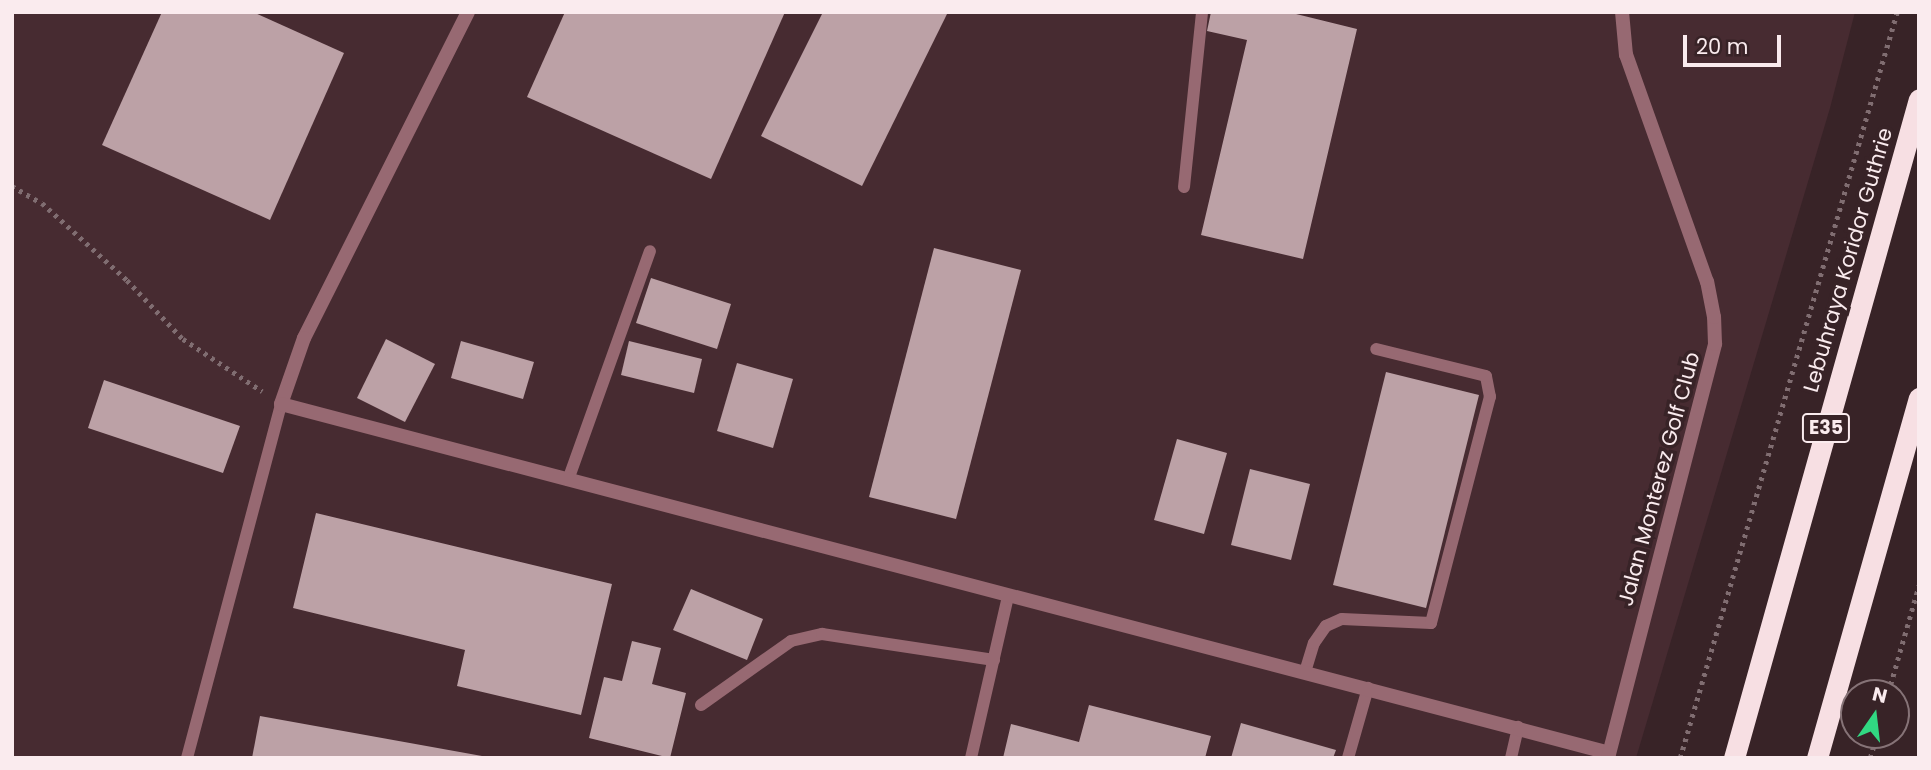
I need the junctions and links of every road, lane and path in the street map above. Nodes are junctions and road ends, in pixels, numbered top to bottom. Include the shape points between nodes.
1 (468, 12) edge
2 (1202, 12) edge
3 (1622, 12) edge
4 (1897, 12) edge
5 (1919, 99) edge
6 (12, 186) edge
7 (1184, 187) dead end
8 (650, 251) dead end
9 (1376, 349) dead end
10 (1919, 398) edge
11 (281, 404) junction
12 (568, 480) junction
13 (1919, 585) edge
14 (1008, 597) junction
15 (994, 660) junction
16 (1305, 672) junction
17 (1892, 679) edge
18 (1368, 688) junction
19 (701, 705) dead end
20 (1518, 727) junction
21 (1608, 755) edge
22 (187, 758) edge
23 (971, 758) edge
24 (1348, 758) edge
25 (1511, 758) edge
26 (1680, 758) edge
27 (1734, 758) edge
28 (1817, 758) edge

1 - 11 street via 303,338
2 - 7 lane
3 - 21 street, Jalan Monterez Golf Club via 1626,55 1707,282 1716,344
4 - 26 path
5 - 27 highway, Lebuhraya Koridor Guthrie / E35
6 - 11 path via 42,202 183,339
8 - 12 lane
9 - 16 lane via 1486,376 1490,397 1431,623 1342,619 1326,626 1314,643
10 - 28 highway
11 - 12 street
11 - 22 lane
12 - 14 street
13 - 17 path
14 - 15 lane
14 - 16 street
15 - 19 lane via 822,634 791,641
15 - 23 lane
16 - 18 street
18 - 20 street
18 - 24 lane
20 - 21 street
20 - 25 lane

